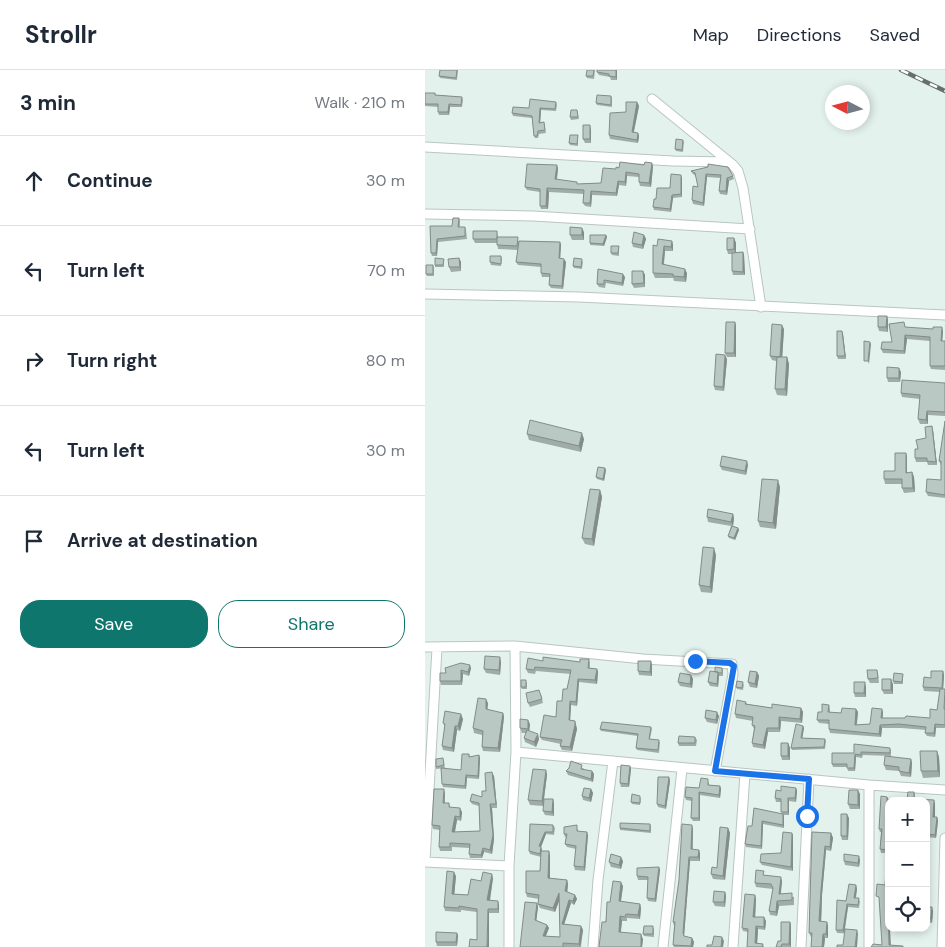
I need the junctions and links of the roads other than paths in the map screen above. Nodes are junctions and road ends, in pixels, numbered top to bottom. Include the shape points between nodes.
1 (652, 99) dead end
2 (425, 147) edge
3 (729, 162) junction
4 (425, 214) edge
5 (749, 230) junction
6 (425, 294) edge
7 (761, 307) junction
8 (945, 315) edge
9 (515, 646) junction
10 (425, 647) edge
11 (437, 648) junction
12 (516, 752) junction
13 (613, 761) junction
14 (682, 769) junction
15 (715, 771) junction
16 (745, 774) junction
17 (809, 779) junction
18 (869, 785) junction
19 (945, 790) edge
20 (945, 838) edge
21 (425, 861) edge
22 (509, 866) junction
23 (509, 947) edge
24 (593, 947) edge
25 (663, 947) edge
26 (733, 947) edge
27 (801, 947) edge
28 (869, 947) edge
29 (942, 947) edge

1 - 3 street
2 - 3 street
3 - 5 street via 739,175
4 - 5 street via 533,216
5 - 7 street
6 - 7 street via 579,297
7 - 8 street
9 - 11 street
9 - 12 street
9 - 15 street via 732,664 733,674
10 - 11 street
11 - 21 street
12 - 13 street
12 - 22 street
13 - 14 street
13 - 24 street
14 - 15 street
14 - 25 street
15 - 16 street
16 - 17 street
16 - 26 street
17 - 18 street
17 - 27 street
18 - 19 street
18 - 28 street
20 - 29 street
21 - 22 street
22 - 23 street

